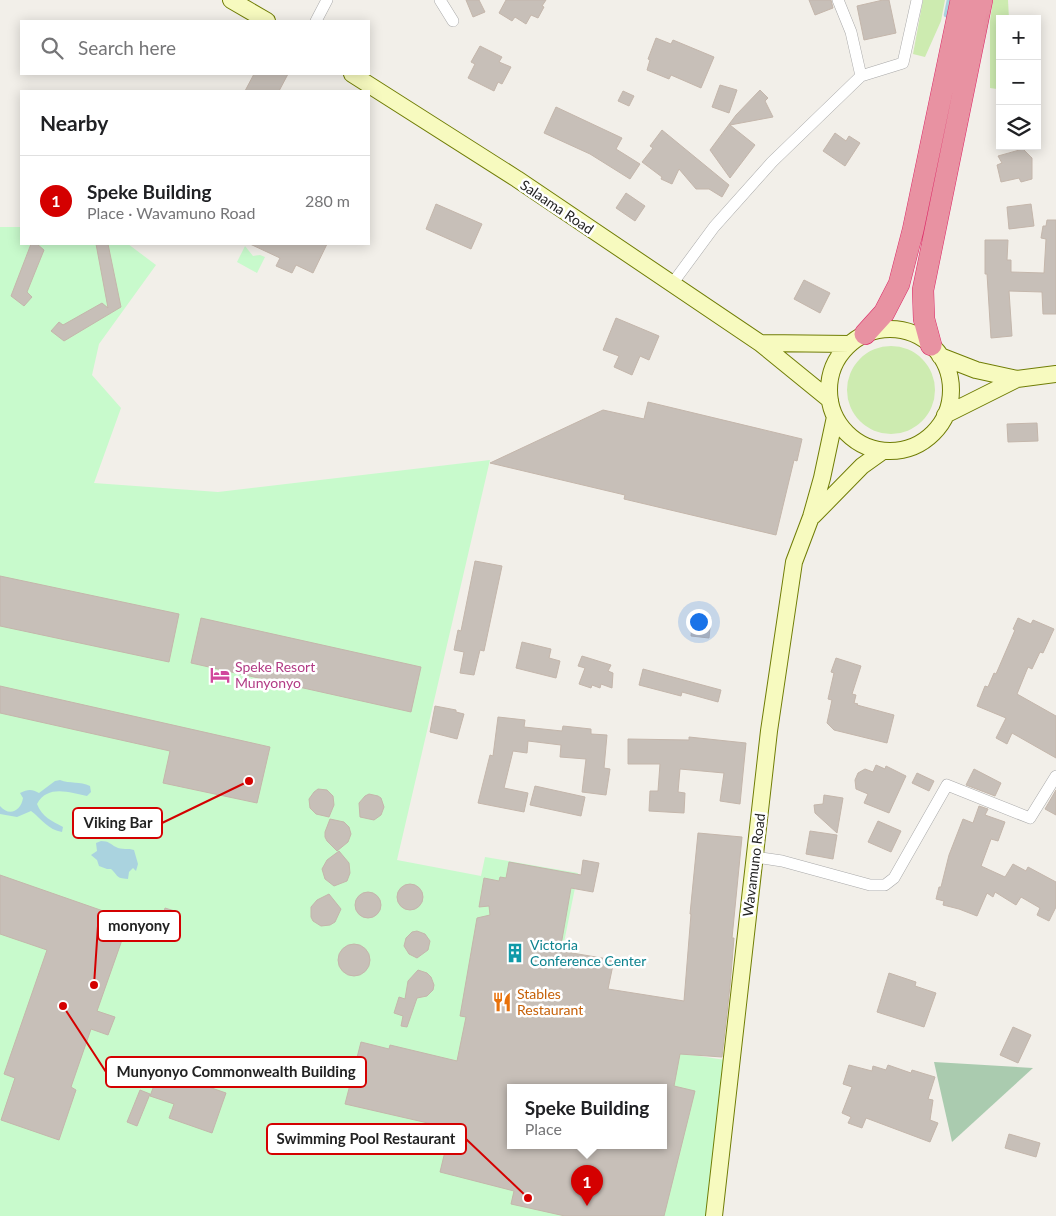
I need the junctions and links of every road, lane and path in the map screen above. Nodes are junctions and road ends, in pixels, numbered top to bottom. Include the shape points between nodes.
1 (230, 0) edge
2 (327, 0) edge
3 (440, 0) edge
4 (838, 0) edge
5 (917, 0) edge
6 (961, 0) edge
7 (982, 0) edge
8 (265, 20) edge
9 (317, 20) edge
10 (453, 21) dead end
11 (354, 75) edge
12 (861, 76) junction
13 (672, 284) junction
14 (858, 339) junction
15 (760, 343) junction
16 (936, 351) junction
17 (1056, 374) edge
18 (1017, 378) junction
19 (830, 400) junction
20 (945, 415) junction
21 (835, 417) junction
22 (883, 451) junction
23 (811, 517) junction
24 (1056, 776) edge
25 (755, 857) junction
26 (714, 1216) edge

1 - 8 main road
2 - 9 street
3 - 10 street
4 - 12 street
5 - 12 street via 903,63
6 - 14 highway via 899,284 884,314
7 - 16 highway via 923,290 924,319
11 - 13 main road, Salaama Road
12 - 13 street via 772,162 714,227
13 - 15 main road, Salaama Road
14 - 15 main road
14 - 16 main road via 882,330 900,330 917,335
14 - 19 main road via 840,355 832,369
15 - 19 main road, Salaama Road
16 - 18 main road via 976,370
16 - 20 main road via 950,379
17 - 18 main road
18 - 20 main road
19 - 21 main road
20 - 22 main road via 935,431 920,443 902,450
21 - 22 main road via 854,440
21 - 23 main road, Wavamuno Road
22 - 23 main road, Wavamuno Road via 862,466
23 - 25 main road, Wavamuno Road via 794,562
24 - 25 street via 1030,818 947,785 894,878 885,885 870,885 782,861
25 - 26 main road, Wavamuno Road

